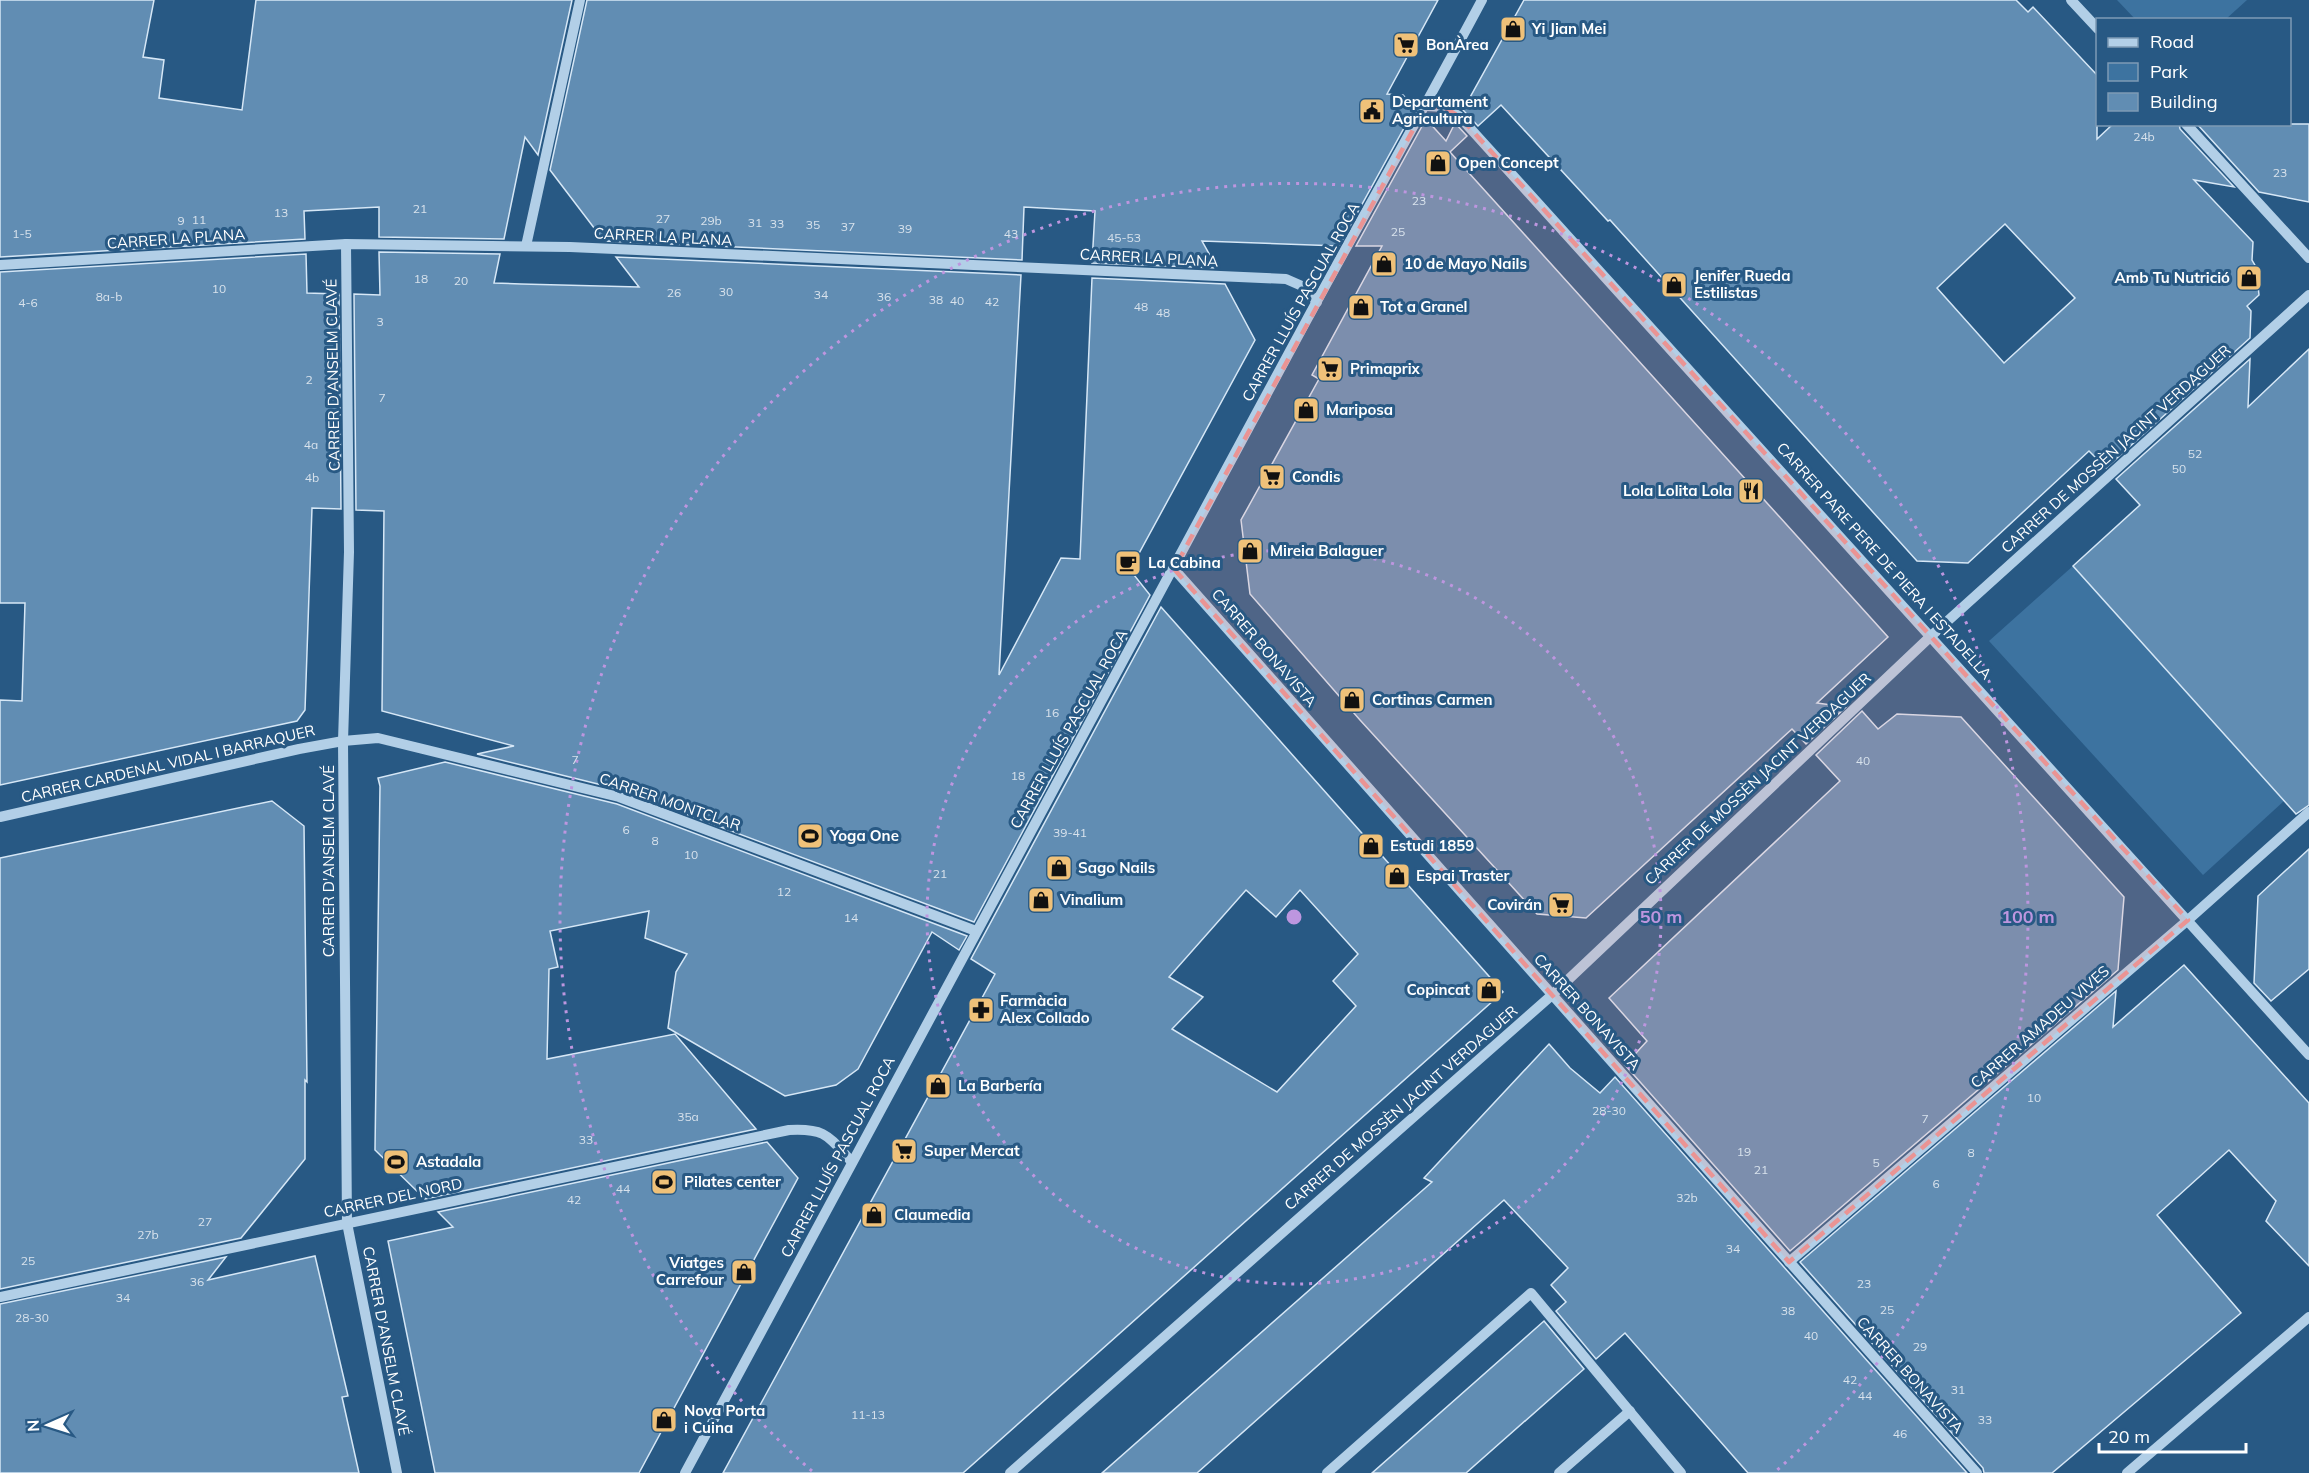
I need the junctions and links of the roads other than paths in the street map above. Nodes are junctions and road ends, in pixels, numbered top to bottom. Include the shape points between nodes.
1 (580, 0) edge
2 (1482, 0) edge
3 (2071, 0) edge
4 (2096, 28) edge
5 (1426, 106) junction
6 (2188, 126) edge
7 (346, 244) junction
8 (526, 246) junction
9 (2309, 258) edge
10 (0, 265) edge
11 (2309, 295) edge
12 (1317, 302) junction
13 (1174, 570) junction
14 (1931, 636) junction
15 (343, 741) junction
16 (2309, 812) edge
17 (0, 817) edge
18 (2188, 920) junction
19 (976, 931) junction
20 (1552, 995) junction
21 (2309, 1055) edge
22 (852, 1162) junction
23 (347, 1223) junction
24 (1789, 1262) junction
25 (0, 1297) edge
26 (2309, 1317) edge
27 (1630, 1411) junction
28 (397, 1473) edge
29 (685, 1473) edge
30 (1010, 1473) edge
31 (1327, 1473) edge
32 (1559, 1473) edge
33 (1681, 1473) edge
34 (1977, 1473) edge
35 (2127, 1473) edge

1 - 8 street
2 - 5 street, CARRER LLUÍS PASCUAL ROCA
3 - 4 street
5 - 12 street, CARRER LLUÍS PASCUAL ROCA
5 - 14 street, CARRER PARE PERE DE PIERA I ESTADELLA via 1443,107 1459,116
6 - 9 street
7 - 8 street, CARRER LA PLANA
7 - 10 street, CARRER LA PLANA
7 - 15 street, CARRER D'ANSELM CLAVÉ via 349,552
8 - 12 street, CARRER LA PLANA via 1286,279 1302,286
11 - 14 street, CARRER DE MOSSÈN JACINT VERDAGUER
12 - 13 street, CARRER LLUÍS PASCUAL ROCA
13 - 19 street, CARRER LLUÍS PASCUAL ROCA
13 - 20 street, CARRER BONAVISTA
14 - 18 street, CARRER PARE PERE DE PIERA I ESTADELLA
14 - 20 street, CARRER DE MOSSÈN JACINT VERDAGUER
15 - 17 street, CARRER CARDENAL VIDAL I BARRAQUER
15 - 19 street, CARRER MONTCLAR via 378,738 619,797
15 - 23 street, CARRER D'ANSELM CLAVÉ
16 - 18 street, CARRER AMADEU VIVES
18 - 21 street, CARRER PARE PERE DE PIERA I ESTADELLA
18 - 24 street, CARRER AMADEU VIVES
19 - 22 street, CARRER LLUÍS PASCUAL ROCA
20 - 24 street, CARRER BONAVISTA
20 - 30 street, CARRER DE MOSSÈN JACINT VERDAGUER
22 - 23 street, CARRER DEL NORD via 826,1133 789,1130
22 - 29 street, CARRER LLUÍS PASCUAL ROCA
23 - 25 street, CARRER DEL NORD
23 - 28 street, CARRER D'ANSELM CLAVÉ
24 - 34 street, CARRER BONAVISTA
26 - 35 street
27 - 31 street via 1531,1293
27 - 32 street
27 - 33 street

